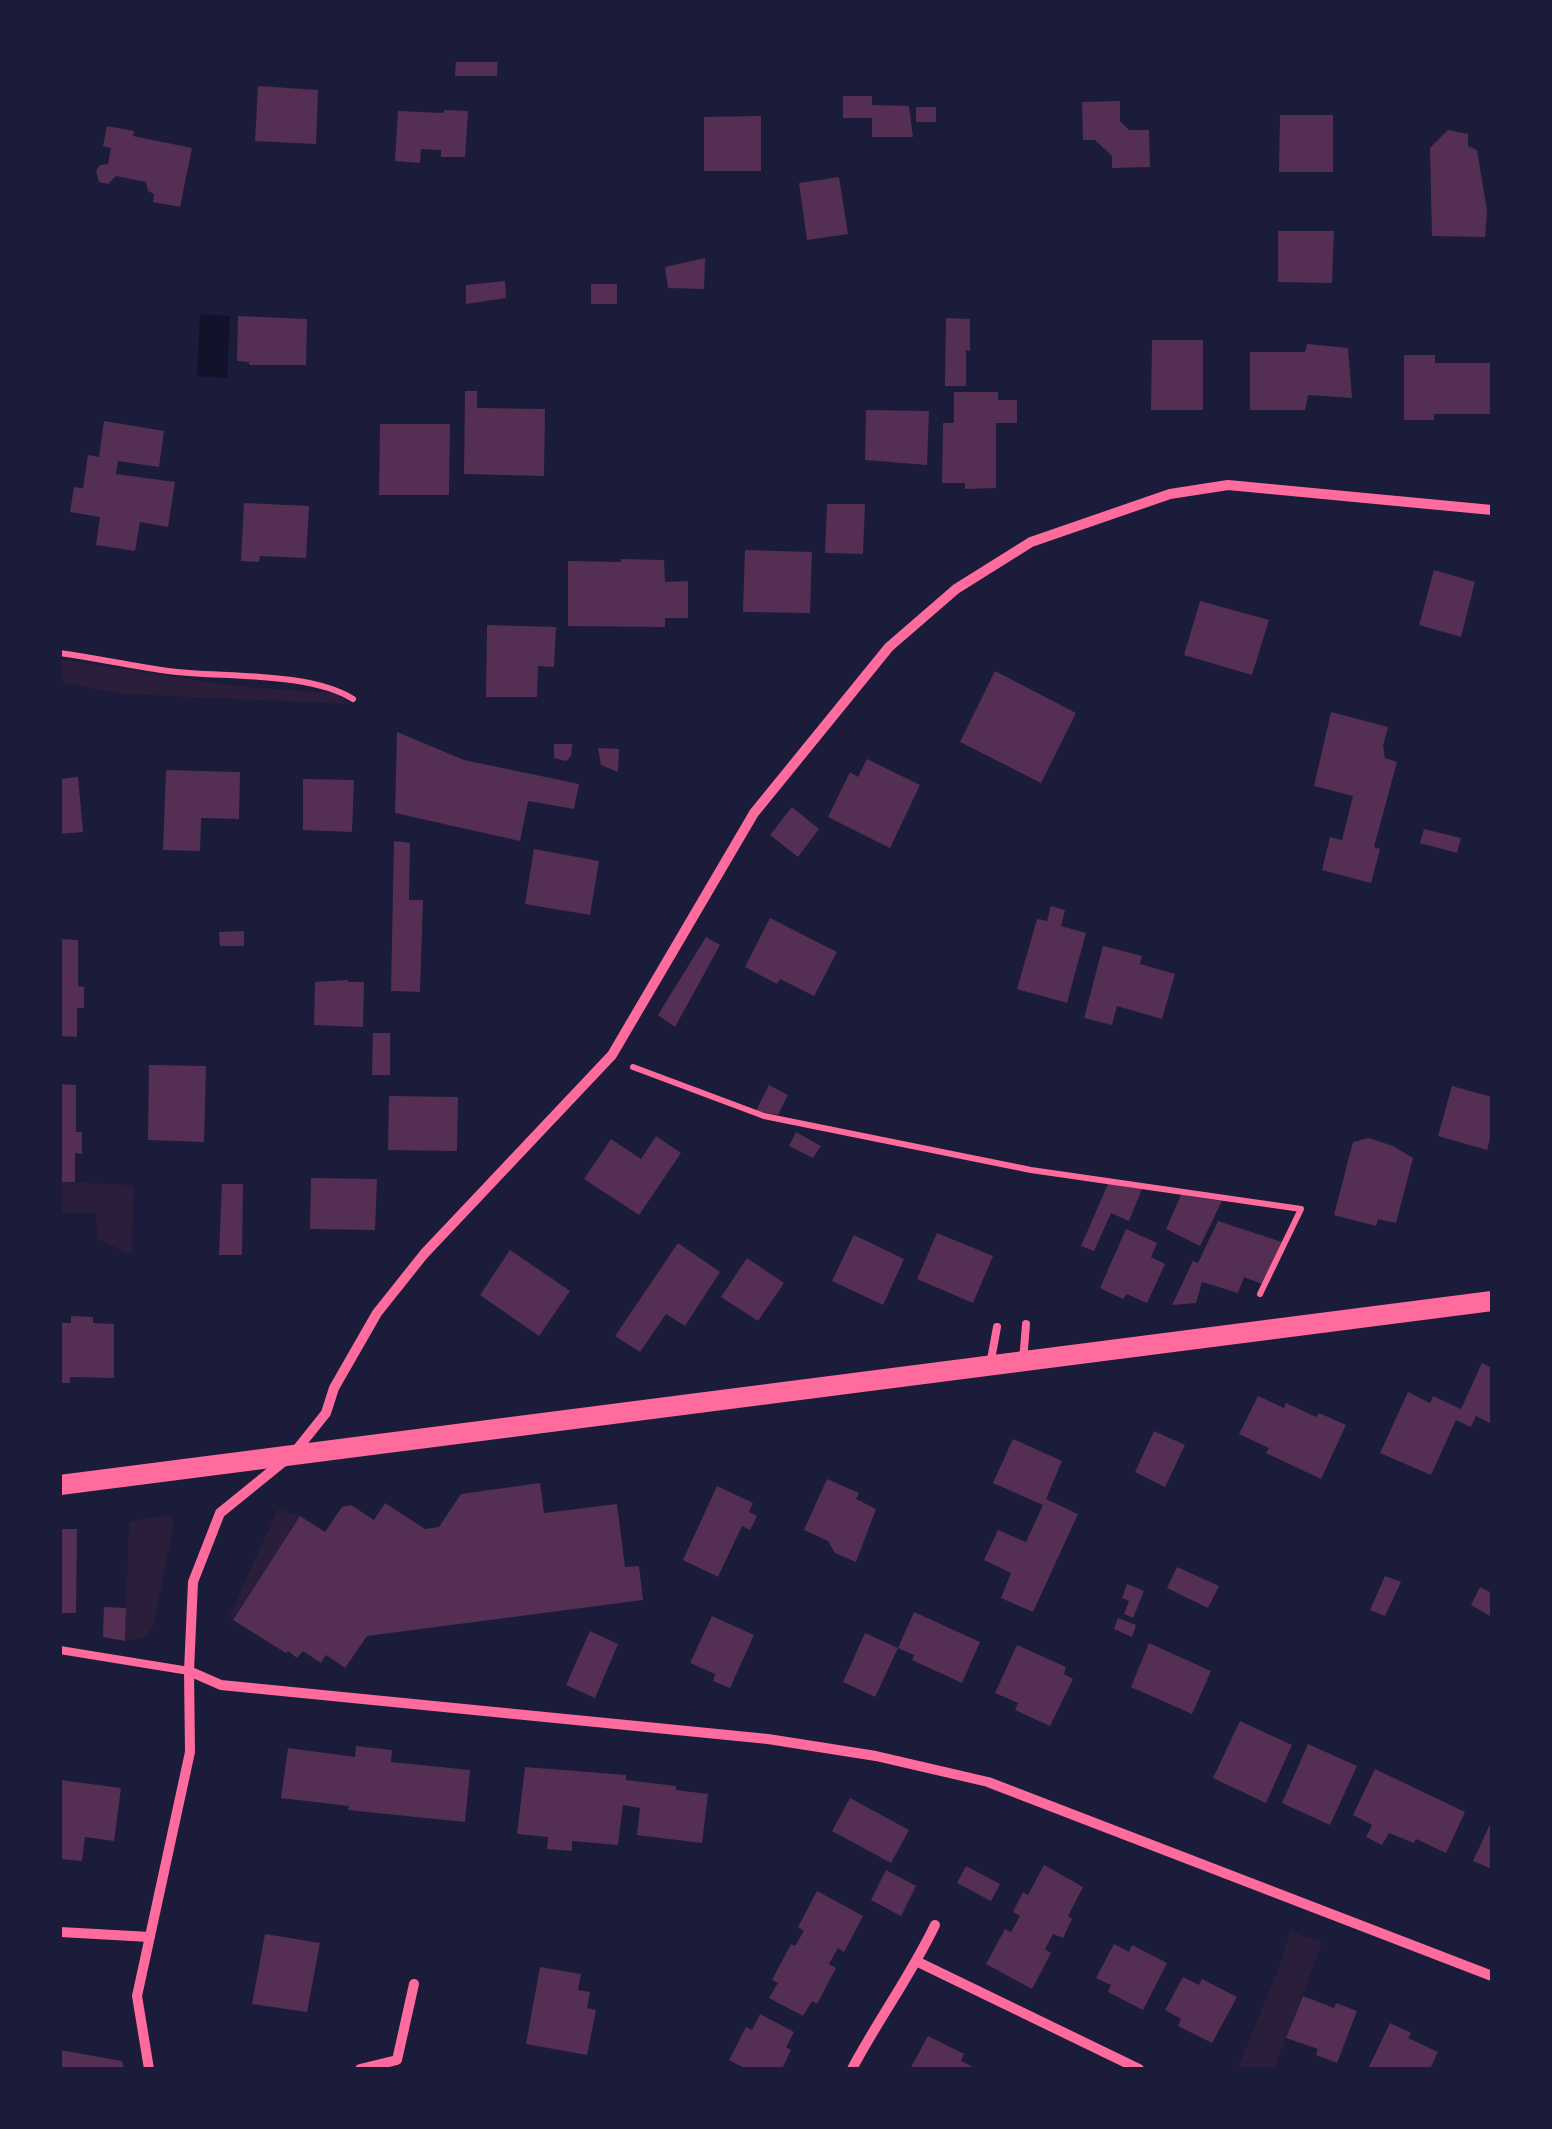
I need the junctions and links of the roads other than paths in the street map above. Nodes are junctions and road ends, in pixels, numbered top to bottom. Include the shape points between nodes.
1 (1492, 510) edge
2 (1492, 1301) edge
3 (1026, 1324) dead end
4 (997, 1327) dead end
5 (1023, 1361) junction
6 (990, 1365) junction
7 (294, 1453) junction
8 (60, 1485) edge
9 (60, 1650) edge
10 (189, 1671) junction
11 (936, 1925) dead end
12 (60, 1932) edge
13 (150, 1937) junction
14 (918, 1962) junction
15 (1492, 1976) edge
16 (414, 1984) dead end
17 (149, 2069) edge
18 (360, 2069) edge
19 (852, 2069) edge
20 (1139, 2069) edge

1 - 7 street via 1228,485 1170,494 1031,542 956,590 889,646 754,813 612,1055 424,1254 377,1313 326,1413
2 - 5 main road
3 - 5 lane
4 - 6 lane
5 - 6 main road
6 - 7 main road
7 - 8 main road
7 - 10 street via 220,1513 193,1582
9 - 10 lane
10 - 13 street via 190,1752
10 - 15 street via 221,1685 782,1741 988,1782
11 - 14 street
12 - 13 street
13 - 17 street via 136,1996
14 - 19 street
14 - 20 street
16 - 18 street via 397,2060

